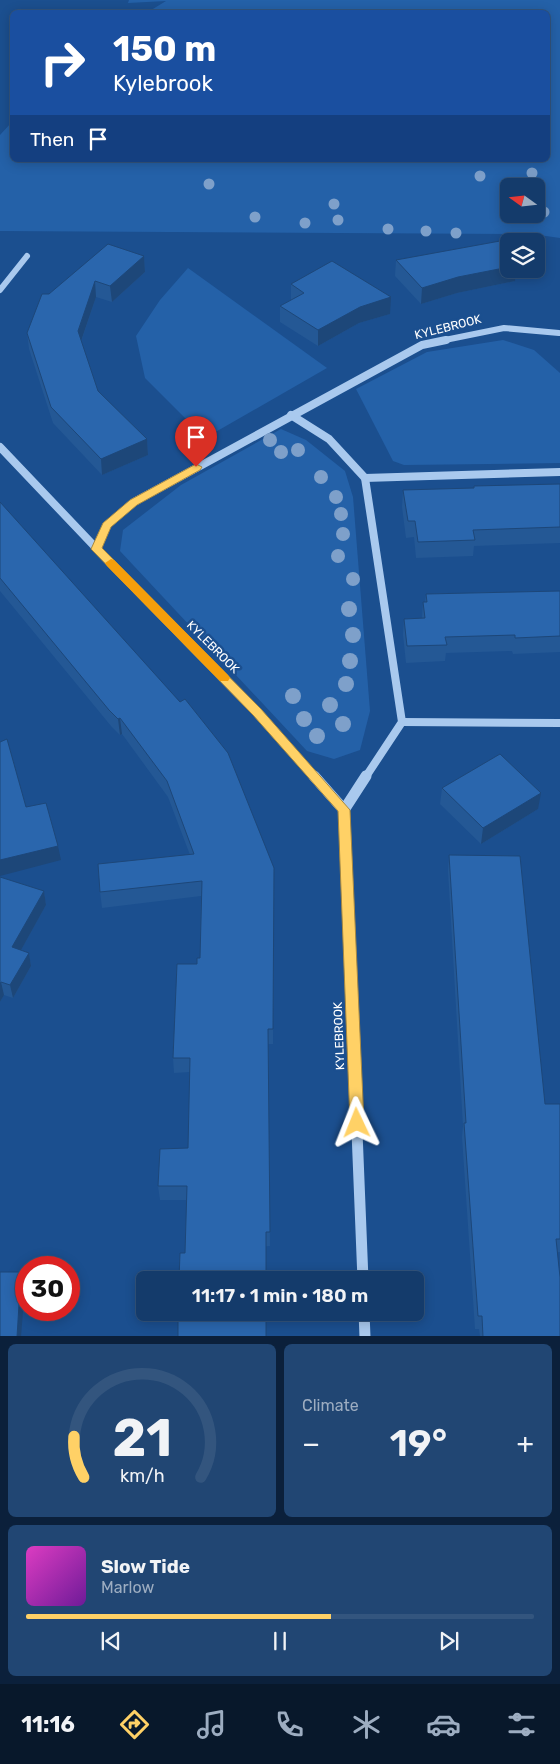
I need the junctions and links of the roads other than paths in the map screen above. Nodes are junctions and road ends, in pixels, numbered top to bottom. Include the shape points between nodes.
1 (27, 256) dead end
2 (0, 290) edge
3 (559, 333) dead end
4 (291, 415) junction
5 (0, 447) edge
6 (560, 472) edge
7 (365, 478) junction
8 (97, 549) junction
9 (402, 722) junction
10 (560, 723) edge
11 (344, 810) junction
12 (363, 1271) edge
13 (364, 1321) edge
14 (365, 1336) edge

1 - 2 street
3 - 4 street, KYLEBROOK via 504,328 422,345
4 - 7 street via 329,439
4 - 8 street, KYLEBROOK via 134,502 107,525
5 - 8 street
6 - 7 street
7 - 9 street
8 - 11 street, KYLEBROOK via 257,712
9 - 10 street
9 - 11 street
11 - 12 street, KYLEBROOK
13 - 14 street

